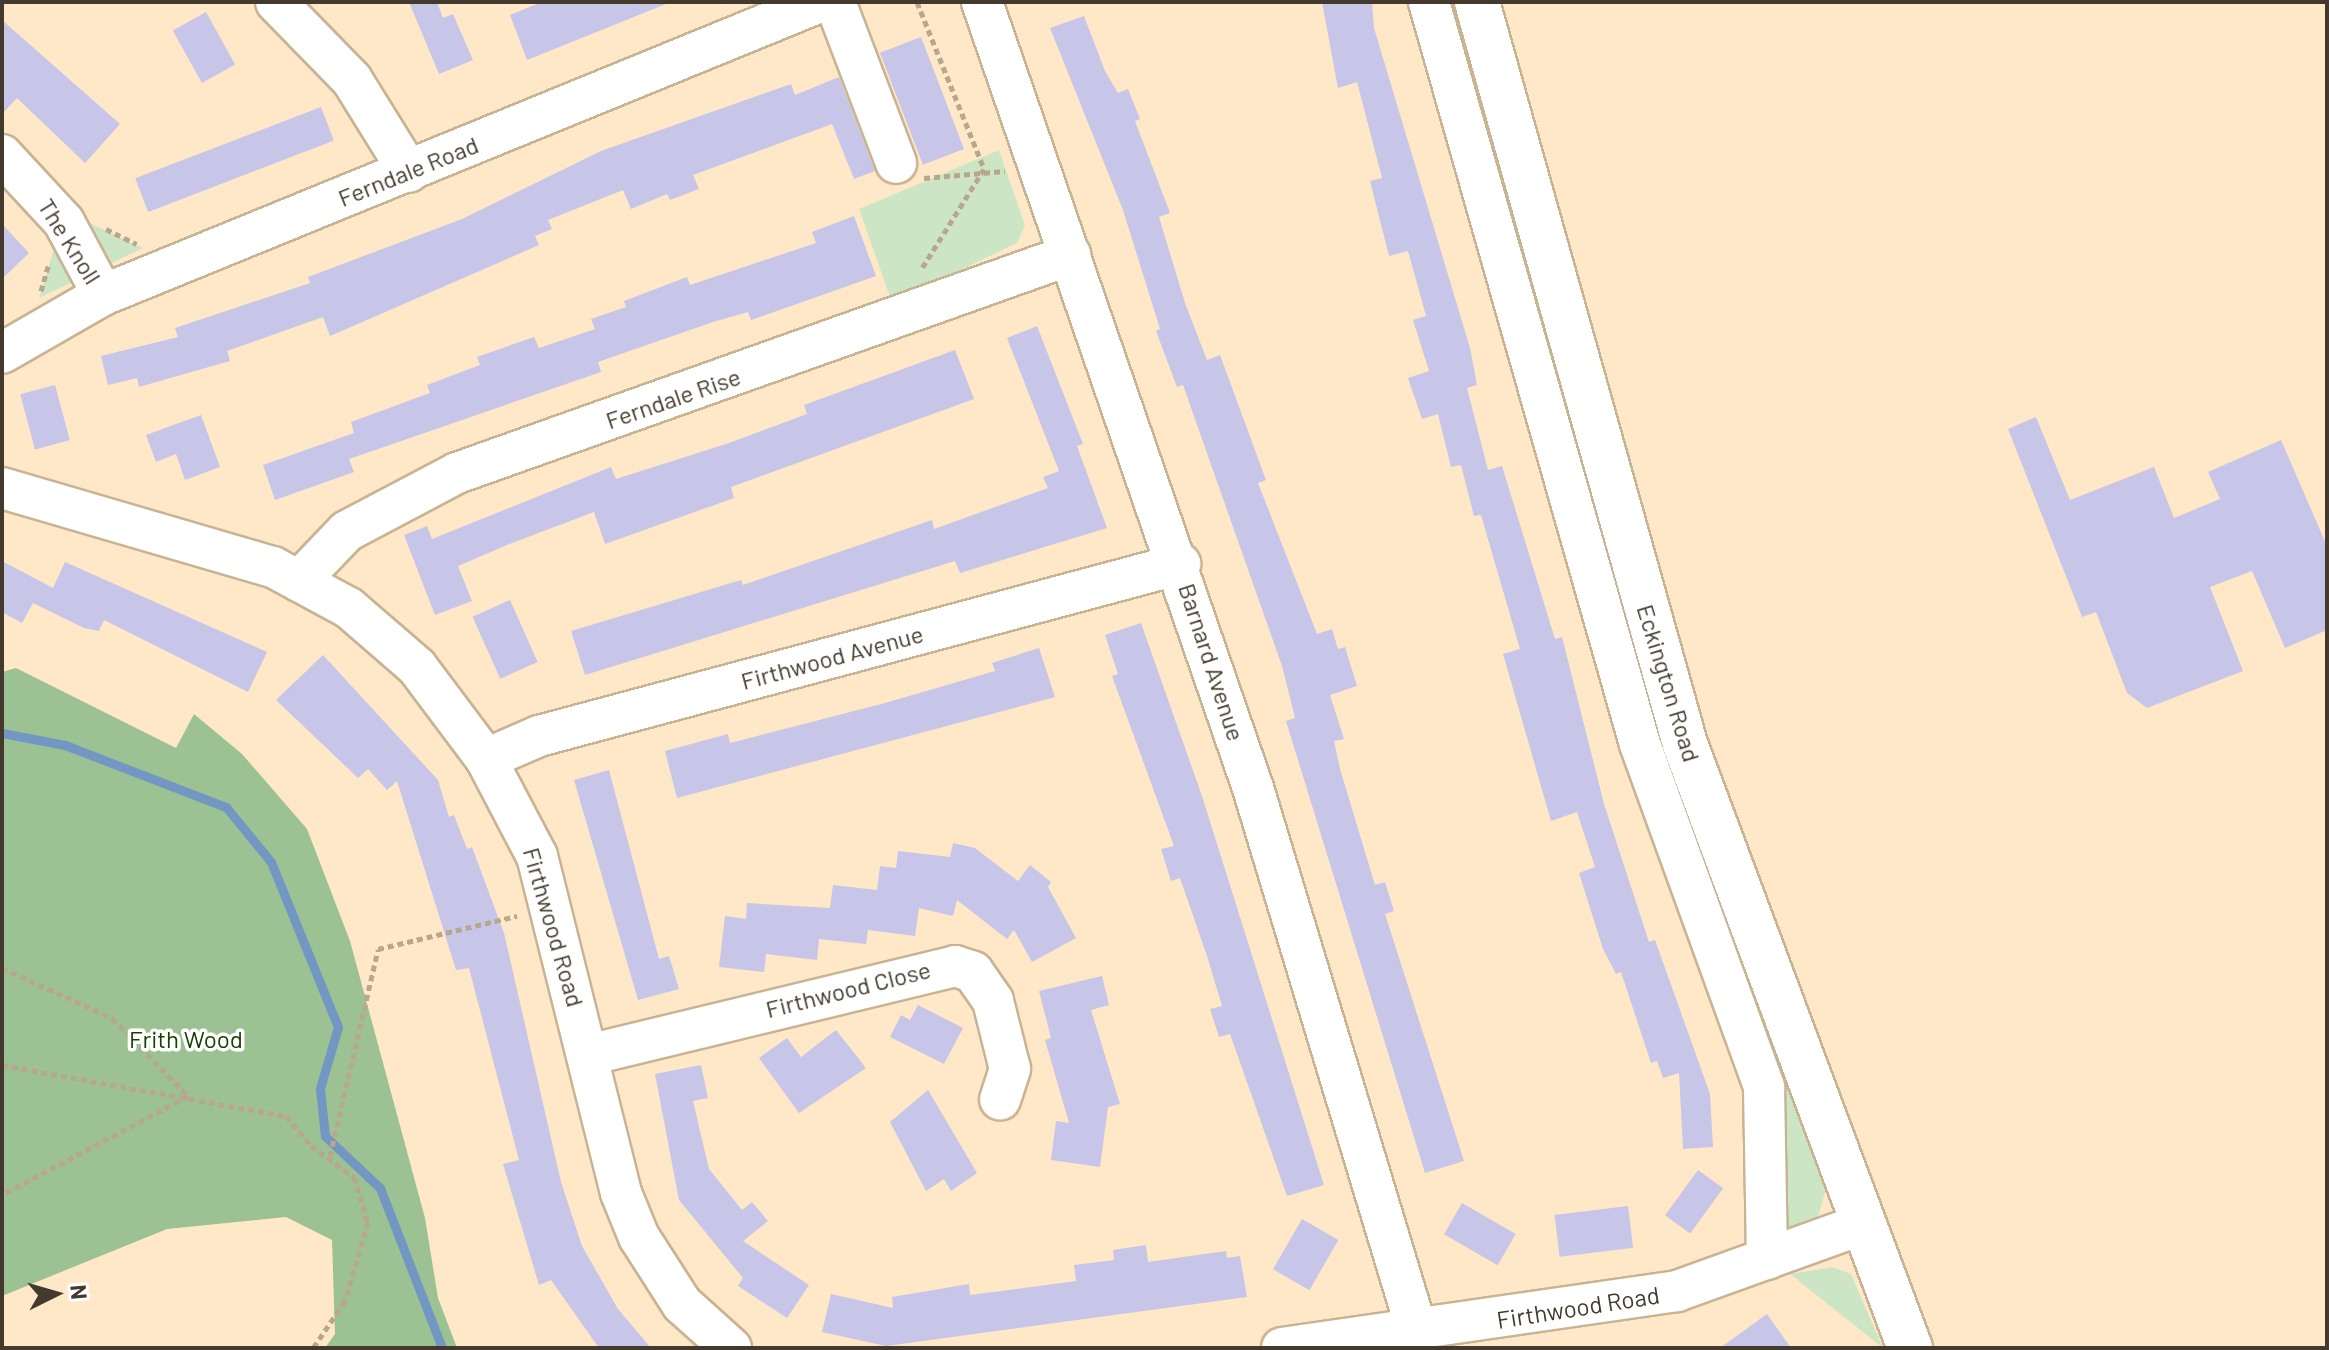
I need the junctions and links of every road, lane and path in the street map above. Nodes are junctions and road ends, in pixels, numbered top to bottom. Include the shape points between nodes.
1 (276, 2) edge
2 (820, 2) edge
3 (835, 2) edge
4 (917, 2) edge
5 (982, 2) edge
6 (1429, 2) edge
7 (1477, 2) edge
8 (744, 16) edge
9 (2, 155) edge
10 (896, 163) joint
11 (984, 169) junction
12 (409, 172) junction
13 (1041, 174) junction
14 (1070, 255) junction
15 (103, 295) junction
16 (888, 323) junction
17 (2, 353) edge
18 (2, 488) edge
19 (1180, 564) junction
20 (299, 581) junction
21 (486, 759) junction
22 (553, 909) junction
23 (2, 968) edge
24 (588, 1055) junction
25 (2, 1065) edge
26 (188, 1096) junction
27 (1000, 1099) dead end
28 (330, 1156) junction
29 (2, 1195) edge
30 (1863, 1224) junction
31 (1767, 1259) junction
32 (1417, 1331) junction
33 (313, 1348) edge
34 (731, 1348) edge
35 (1282, 1348) edge
36 (1910, 1348) edge

1 - 12 street via 352,80
2 - 8 street, Ferndale Road
3 - 10 street
4 - 11 path
5 - 13 street, Barnard Avenue
6 - 31 street, Eckington Road via 1640,744 1764,1087
7 - 30 main road, Eckington Road via 1685,744
8 - 12 street, Ferndale Road
9 - 15 street, The Knoll via 64,222
10 - 11 path via 918,179
11 - 13 path
11 - 16 path
12 - 15 street, Ferndale Road
13 - 14 street, Barnard Avenue
14 - 16 street, Ferndale Rise
14 - 19 street, Barnard Avenue
15 - 17 street, Ferndale Road
16 - 20 street, Ferndale Rise via 457,473 347,531
18 - 20 street, Firthwood Road via 235,551
19 - 21 street, Firthwood Avenue via 539,736
19 - 32 street, Barnard Avenue
20 - 21 street, Firthwood Road via 382,631
21 - 22 street, Firthwood Road via 537,856
22 - 24 street, Firthwood Road
22 - 28 path via 378,949
23 - 26 path via 112,1018
24 - 27 street, Firthwood Close via 955,966 973,972 993,1001 1010,1069
24 - 34 street, Firthwood Road via 621,1193 639,1237 682,1304
25 - 26 path
26 - 28 path via 286,1116 311,1146
26 - 29 path
28 - 33 path via 354,1177 368,1222 345,1301
30 - 31 street, Firthwood Road
30 - 36 main road, Eckington Road
31 - 32 street, Firthwood Road via 1677,1291
32 - 35 street, Firthwood Road

